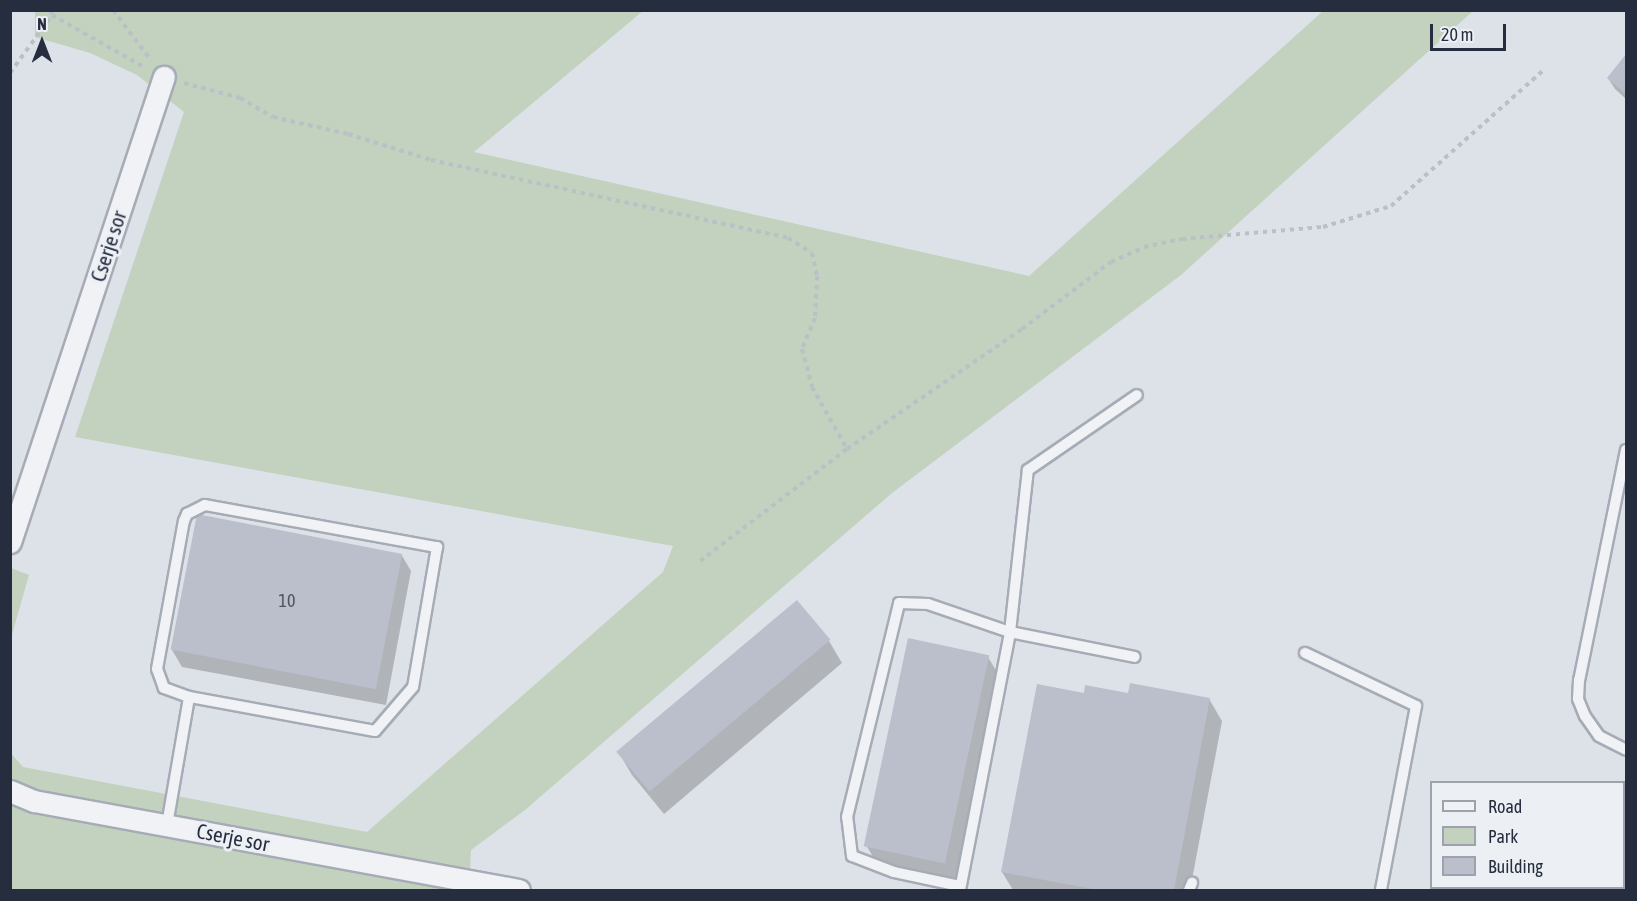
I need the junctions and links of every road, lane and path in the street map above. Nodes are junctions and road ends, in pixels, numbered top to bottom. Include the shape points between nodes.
1 (113, 10) edge
2 (51, 13) edge
3 (1545, 69) dead end
4 (10, 73) edge
5 (165, 77) junction
6 (1137, 395) dead end
7 (847, 449) junction
8 (1626, 450) edge
9 (10, 542) edge
10 (700, 561) dead end
11 (1010, 633) junction
12 (1305, 653) dead end
13 (1135, 657) dead end
14 (189, 697) junction
15 (1626, 750) edge
16 (10, 791) edge
17 (167, 825) junction
18 (453, 885) edge
19 (960, 888) edge
20 (519, 891) edge
21 (1381, 891) edge

1 - 5 path
2 - 4 path
2 - 5 path
3 - 7 path via 1391,206 1323,227 1182,239 1144,247 1111,262 1022,329
5 - 7 path via 240,98 273,117 348,134 431,160 789,238 812,253 817,276 815,318 802,349 812,387
5 - 9 street, Cserje sor
6 - 11 lane via 1028,470
7 - 10 path
8 - 15 lane via 1578,699 1599,736
11 - 13 lane
11 - 19 lane
11 - 19 lane via 928,604 899,603 847,817 852,856 894,872
12 - 21 lane via 1416,706
14 - 14 lane via 164,688 157,669 184,521 196,508 206,505 437,547 412,687 375,731
14 - 17 lane
16 - 17 street, Cserje sor via 34,801
17 - 18 street, Cserje sor
18 - 20 street, Cserje sor

